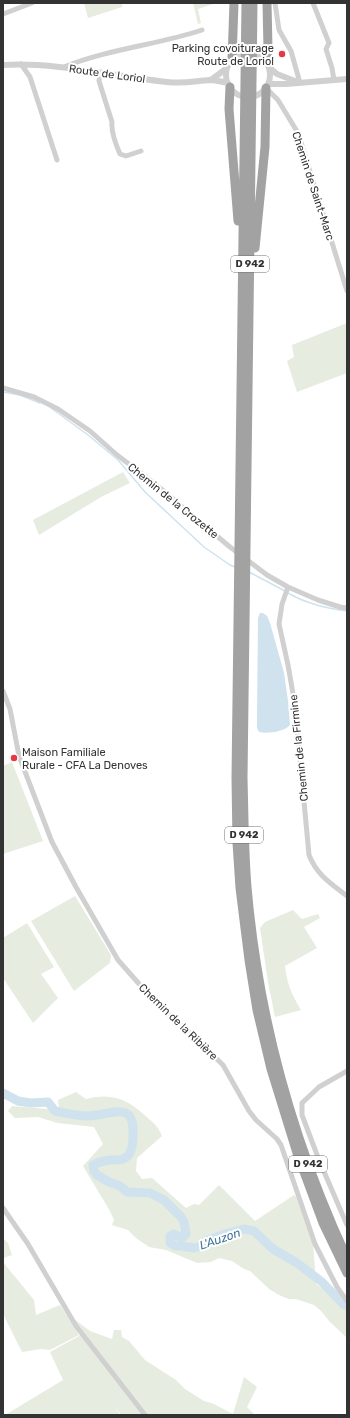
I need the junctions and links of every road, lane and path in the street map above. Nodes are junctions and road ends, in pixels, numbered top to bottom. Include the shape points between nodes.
1 (32, 3) edge
2 (234, 3) edge
3 (246, 3) edge
4 (253, 3) edge
5 (273, 3) edge
6 (313, 3) edge
7 (3, 14) edge
8 (202, 30) dead end
9 (232, 61) junction
10 (266, 62) junction
11 (21, 64) junction
12 (3, 65) edge
13 (63, 68) junction
14 (100, 73) junction
15 (347, 79) edge
16 (211, 80) junction
17 (334, 80) junction
18 (300, 83) junction
19 (231, 88) junction
20 (266, 88) junction
21 (141, 151) dead end
22 (56, 160) dead end
23 (347, 290) edge
24 (246, 304) junction
25 (3, 388) edge
26 (243, 524) junction
27 (288, 587) junction
28 (347, 608) edge
29 (3, 691) edge
30 (347, 896) edge
31 (347, 1071) edge
32 (3, 1208) edge
33 (347, 1224) edge
34 (347, 1258) edge
35 (347, 1273) edge
36 (347, 1301) edge
37 (145, 1415) edge

1 - 7 street
2 - 9 highway
3 - 24 highway, D 942
4 - 24 highway, D 942
5 - 10 highway
5 - 18 street via 279,30 291,52
6 - 17 street via 329,43 326,49
8 - 13 street
9 - 10 street, Route de Loriol via 252,53
9 - 16 street, Route de Loriol
9 - 19 street via 226,76
10 - 18 street, Route de Loriol via 277,74
10 - 20 street via 270,76
11 - 12 street, Route de Loriol
11 - 13 street, Route de Loriol
11 - 22 street via 30,77
13 - 14 street, Route de Loriol
14 - 16 street, Route de Loriol via 183,83
14 - 21 street via 99,81 120,154 126,156
15 - 17 street, Route de Loriol
16 - 19 street, Route de Loriol
17 - 18 street, Route de Loriol
18 - 20 street, Route de Loriol
19 - 20 street, Route de Loriol via 241,95 250,97
19 - 24 highway, D 942 via 229,109
20 - 23 street, Chemin de Saint-Marc via 278,100 298,133
20 - 24 highway, D 942 via 265,147
24 - 26 highway, D 942
25 - 27 street, Chemin de la Crozette via 34,397 58,409 154,483 230,547 267,575
26 - 34 highway, D 942 via 246,600 244,842 256,958 286,1098 329,1220
26 - 35 highway, D 942 via 238,589 237,843 250,967 257,1010 281,1104 323,1223
27 - 28 street, Chemin de la Crozette via 318,600
27 - 30 street, Chemin de la Firmine via 279,624 294,699 309,855 323,878
29 - 36 street, Chemin de la Ribière via 10,709 19,756 52,842 76,887 118,960 156,1003 222,1065 249,1111 279,1142 315,1244
31 - 33 street via 319,1087 302,1103 302,1115
32 - 37 street via 28,1244 76,1326

